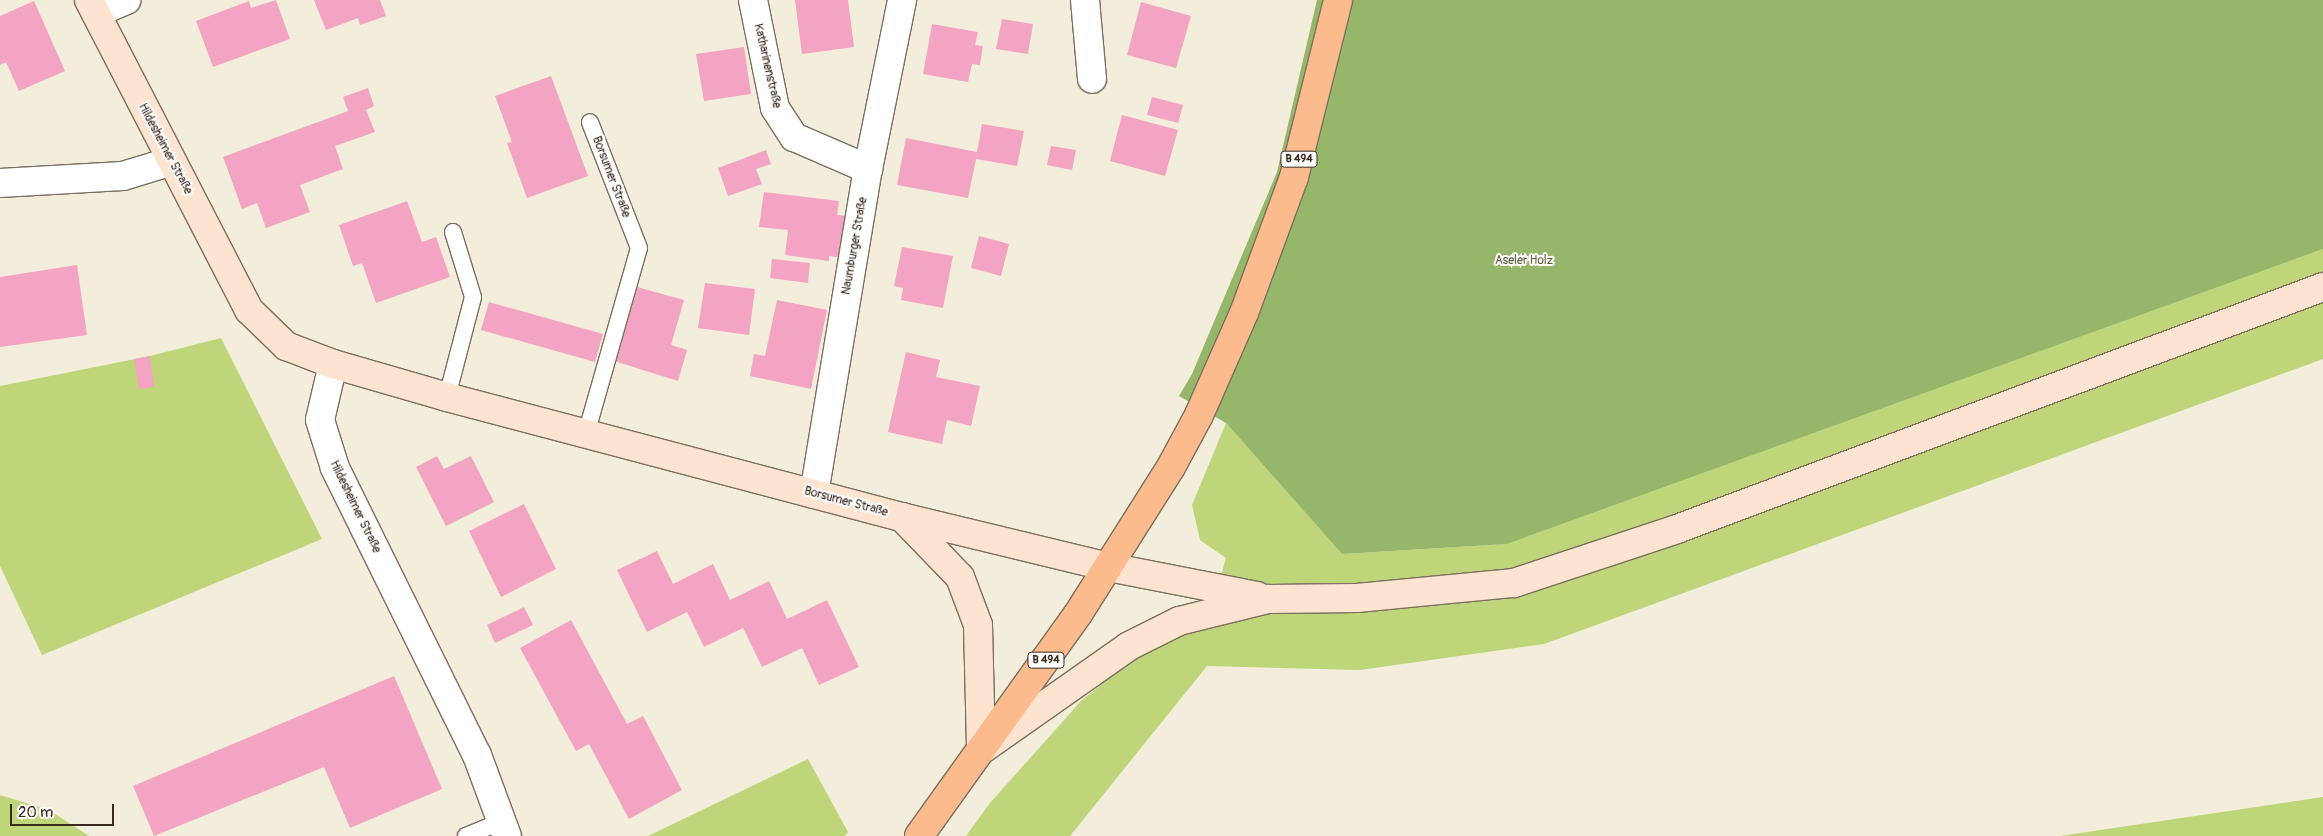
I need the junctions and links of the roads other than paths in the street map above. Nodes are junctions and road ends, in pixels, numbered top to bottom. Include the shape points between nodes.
1 (126, 0) edge
2 (753, 0) edge
3 (902, 0) edge
4 (1085, 0) edge
5 (1338, 0) edge
6 (92, 7) edge
7 (1092, 79) dead end
8 (590, 122) dead end
9 (172, 161) junction
10 (868, 169) junction
11 (0, 183) edge
12 (453, 232) dead end
13 (2323, 287) edge
14 (333, 364) junction
15 (446, 397) junction
16 (586, 434) junction
17 (814, 494) junction
18 (902, 517) junction
19 (1108, 567) junction
20 (1268, 599) junction
21 (981, 750) junction
22 (505, 829) edge
23 (466, 836) edge
24 (919, 836) edge

1 - 6 street
2 - 10 street, Katharinenstraße via 774,108 794,136
3 - 10 street, Naumburger Straße
4 - 7 street
5 - 19 main road, B 494 via 1294,177 1244,313 1199,415 1171,467
6 - 9 street, Hildesheimer Straße
8 - 16 lane, Borsumer Straße via 639,248
9 - 11 street via 123,176
9 - 14 street, Hildesheimer Straße via 250,310 286,346
10 - 17 street, Naumburger Straße
12 - 15 lane via 473,297
13 - 20 street via 1677,529 1514,583 1357,598
14 - 15 street, Borsumer Straße
14 - 22 street, Hildesheimer Straße via 320,420 335,468 477,755
15 - 16 street, Borsumer Straße
16 - 17 street, Borsumer Straße
17 - 18 street, Borsumer Straße
18 - 19 street, Borsumer Straße
18 - 21 street via 960,577 978,625
19 - 20 street, Borsumer Straße
19 - 21 main road, B 494
20 - 21 street via 1180,621 1129,646
21 - 24 main road, B 494
22 - 23 lane

